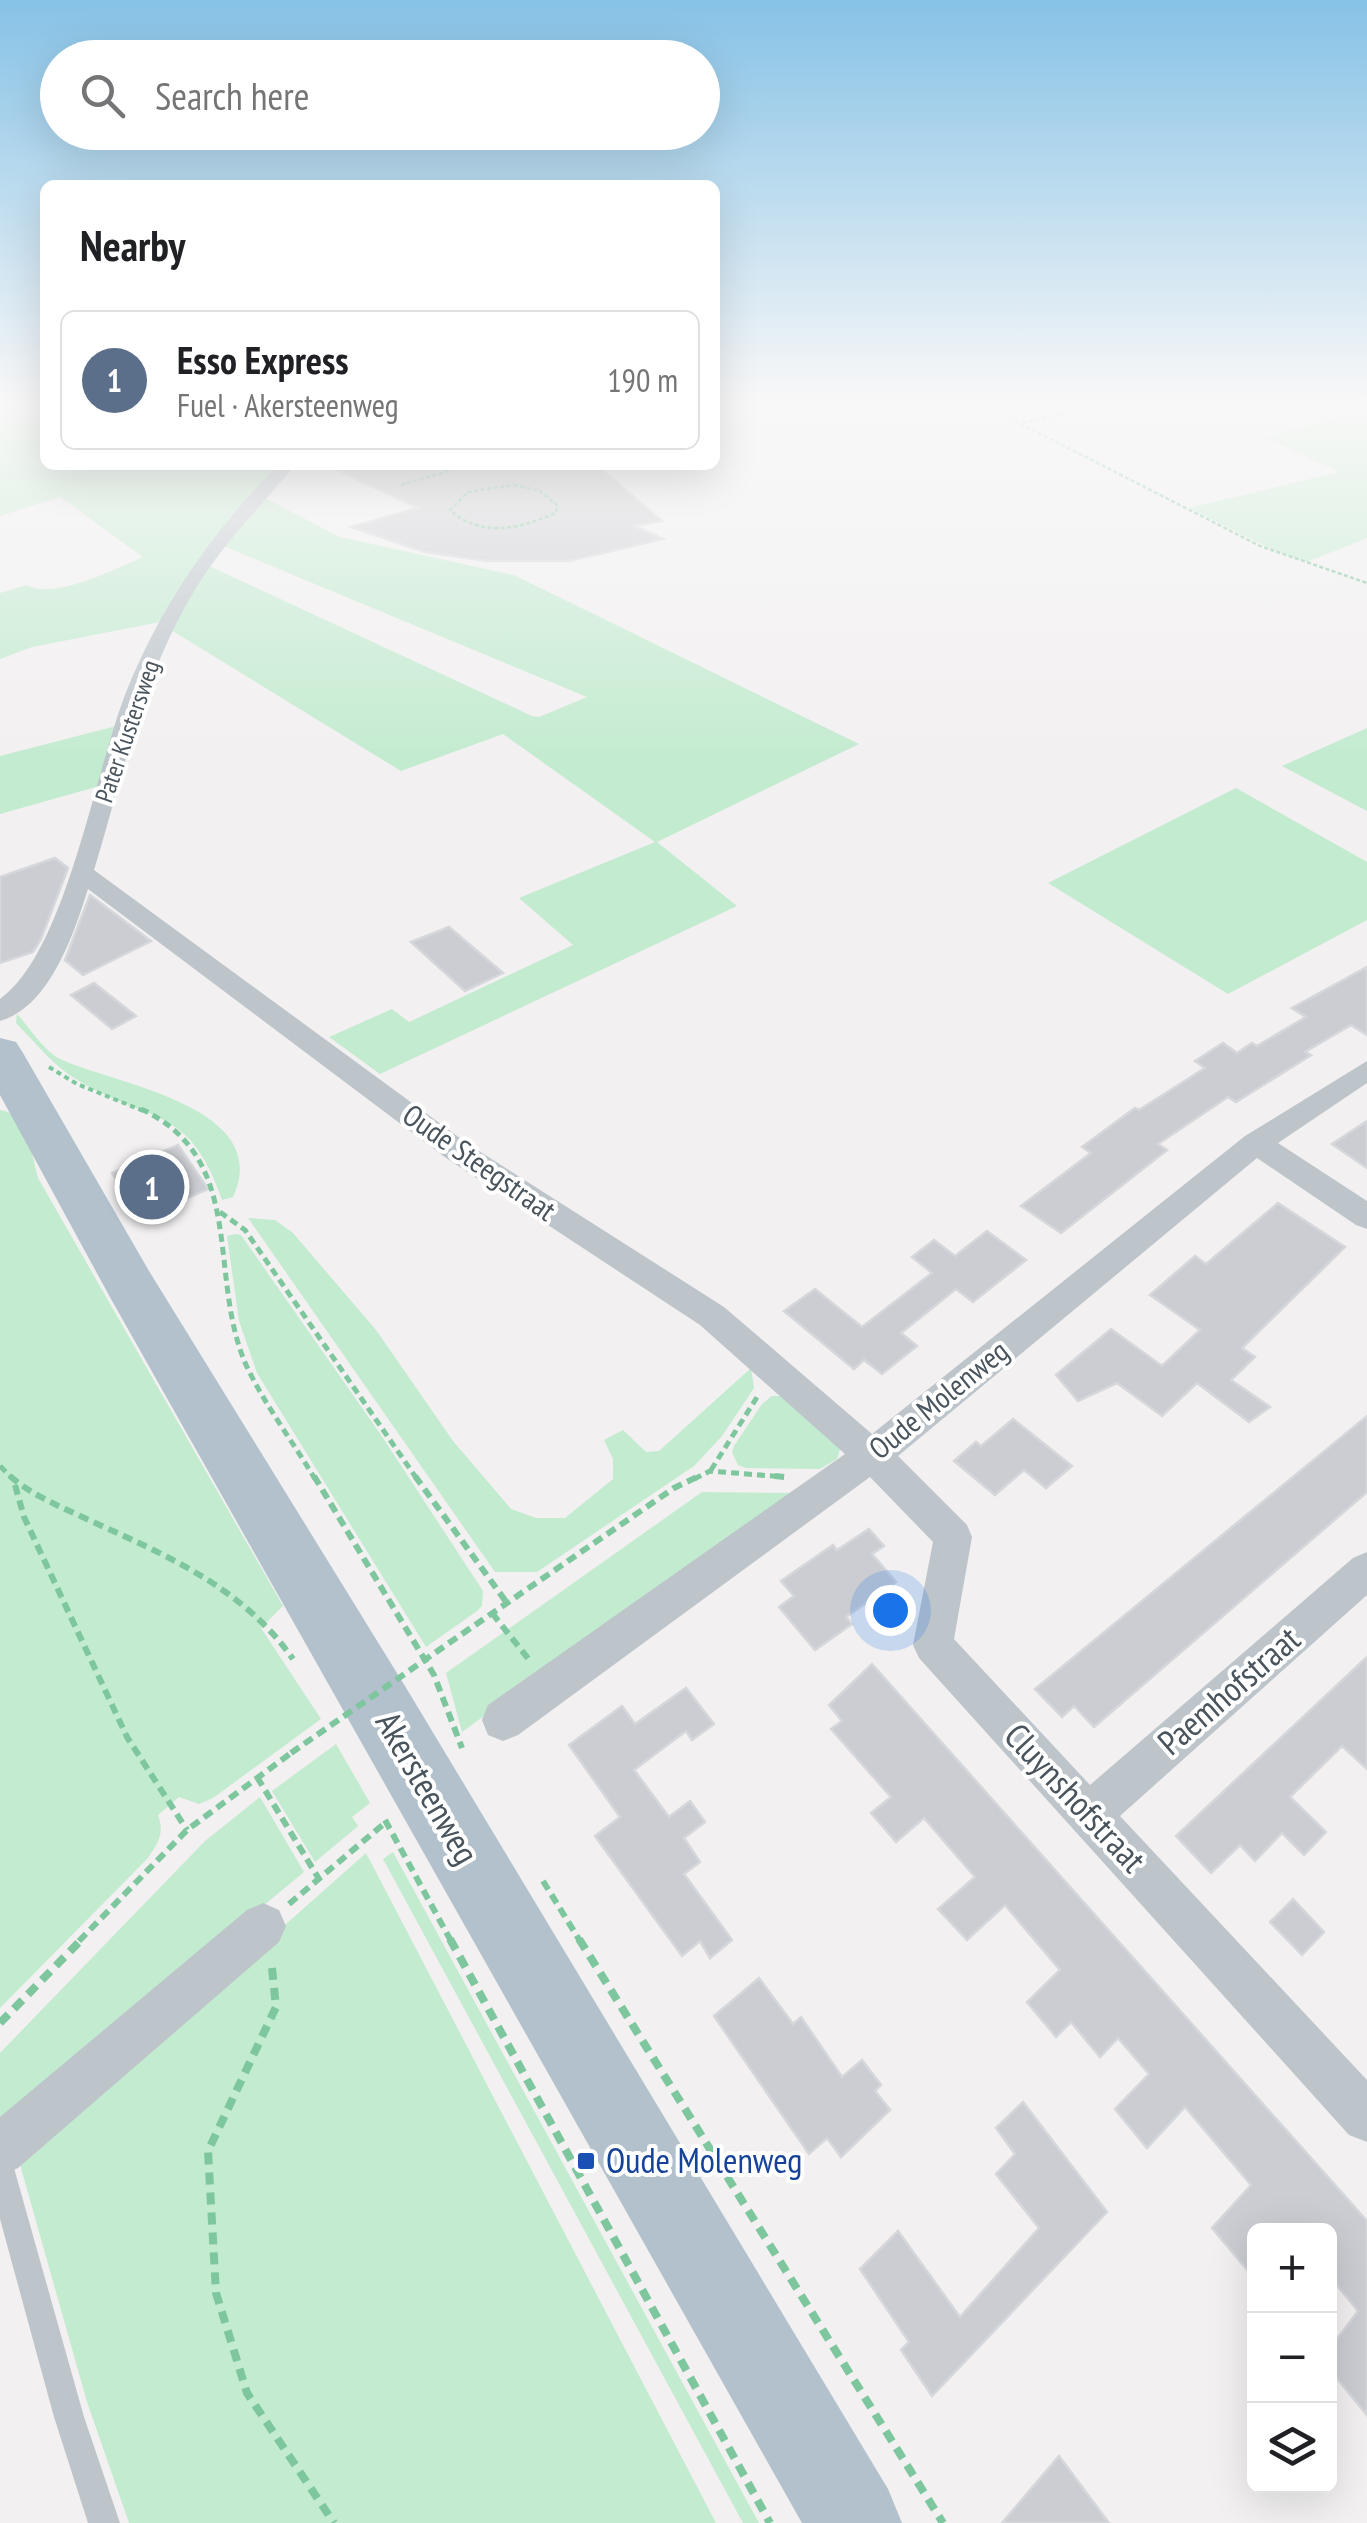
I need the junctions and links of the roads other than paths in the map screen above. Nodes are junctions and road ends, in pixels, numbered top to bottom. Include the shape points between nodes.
1 (234, 524) edge
2 (82, 872) junction
3 (0, 1012) edge
4 (1367, 1070) edge
5 (16, 1083) edge
6 (1256, 1143) junction
7 (1367, 1216) edge
8 (854, 1468) junction
9 (1367, 1570) edge
10 (504, 1720) dead end
11 (1091, 1813) junction
12 (257, 1931) road end
13 (1367, 2117) edge
14 (0, 2150) edge
15 (0, 2168) edge
16 (104, 2523) edge
17 (854, 2523) edge

1 - 2 street, Pater Kustersweg via 168,620 122,734
2 - 3 street, Pater Kustersweg via 42,966 17,1002
2 - 8 street, Oude Steegstraat via 457,1151 712,1316 778,1375
4 - 6 street, Oude Molenweg
5 - 17 main road, Akersteenweg
6 - 7 street
6 - 8 street, Oude Molenweg
8 - 10 street, Oude Molenweg
8 - 11 street, Cluynshofstraat via 953,1537 933,1645
9 - 11 street, Paemhofstraat
11 - 13 street, Cluynshofstraat
12 - 14 street
15 - 16 lane

